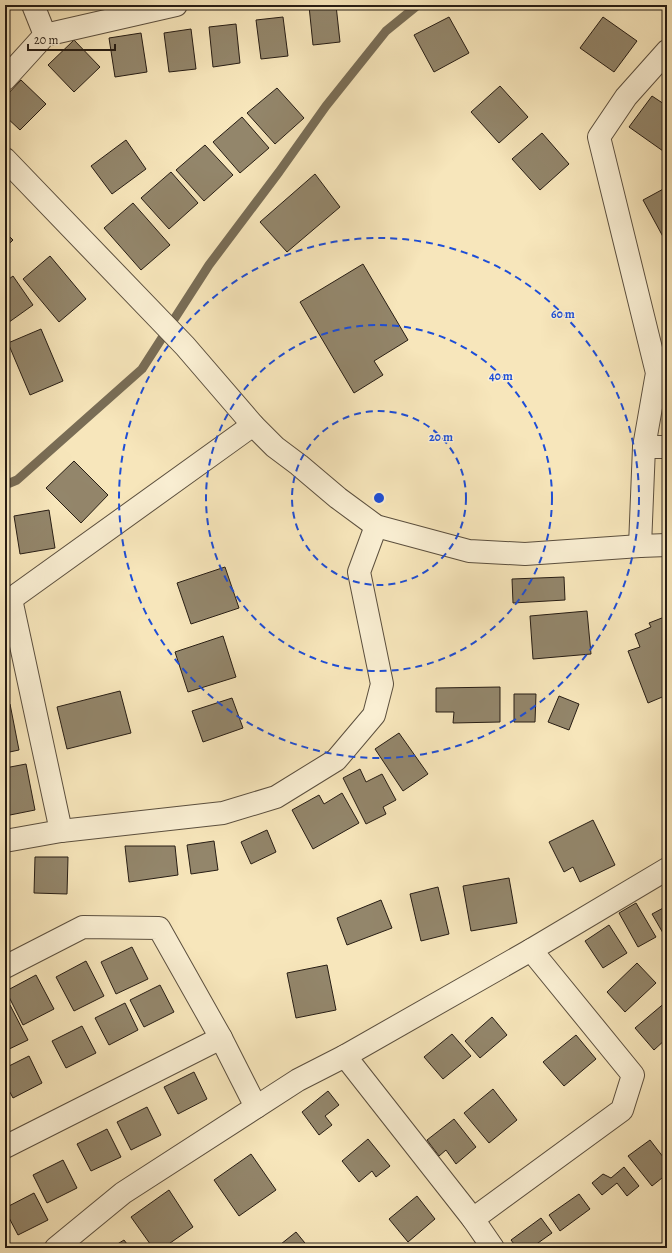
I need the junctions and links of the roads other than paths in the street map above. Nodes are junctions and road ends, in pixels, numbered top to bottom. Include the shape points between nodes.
1 (33, 5) edge
2 (176, 5) edge
3 (45, 35) junction
4 (667, 51) edge
5 (5, 79) edge
6 (5, 159) edge
7 (253, 425) junction
8 (644, 447) junction
9 (667, 447) edge
10 (376, 526) junction
11 (667, 545) edge
12 (640, 546) junction
13 (8, 600) edge
14 (61, 831) junction
15 (5, 841) edge
16 (667, 869) edge
17 (531, 950) junction
18 (5, 967) edge
19 (220, 1038) junction
20 (346, 1056) junction
21 (256, 1107) junction
22 (5, 1147) edge
23 (473, 1219) junction
24 (56, 1248) edge
25 (493, 1248) edge

1 - 3 street
2 - 3 street
3 - 5 street
4 - 8 street via 626,97 599,137 657,373
6 - 7 street via 184,346
7 - 10 street via 275,448
7 - 13 street
8 - 9 street
8 - 12 street
10 - 12 street via 469,551 525,554
10 - 14 street via 359,572 382,684 374,715 336,760 276,797 223,813
11 - 12 street
13 - 14 street
14 - 15 street
16 - 17 street
17 - 20 street
17 - 23 street via 633,1075 622,1110
18 - 19 street via 83,927 159,928
19 - 21 street
19 - 22 street
20 - 21 street via 298,1080
20 - 23 street
21 - 24 street via 123,1193
23 - 25 street

